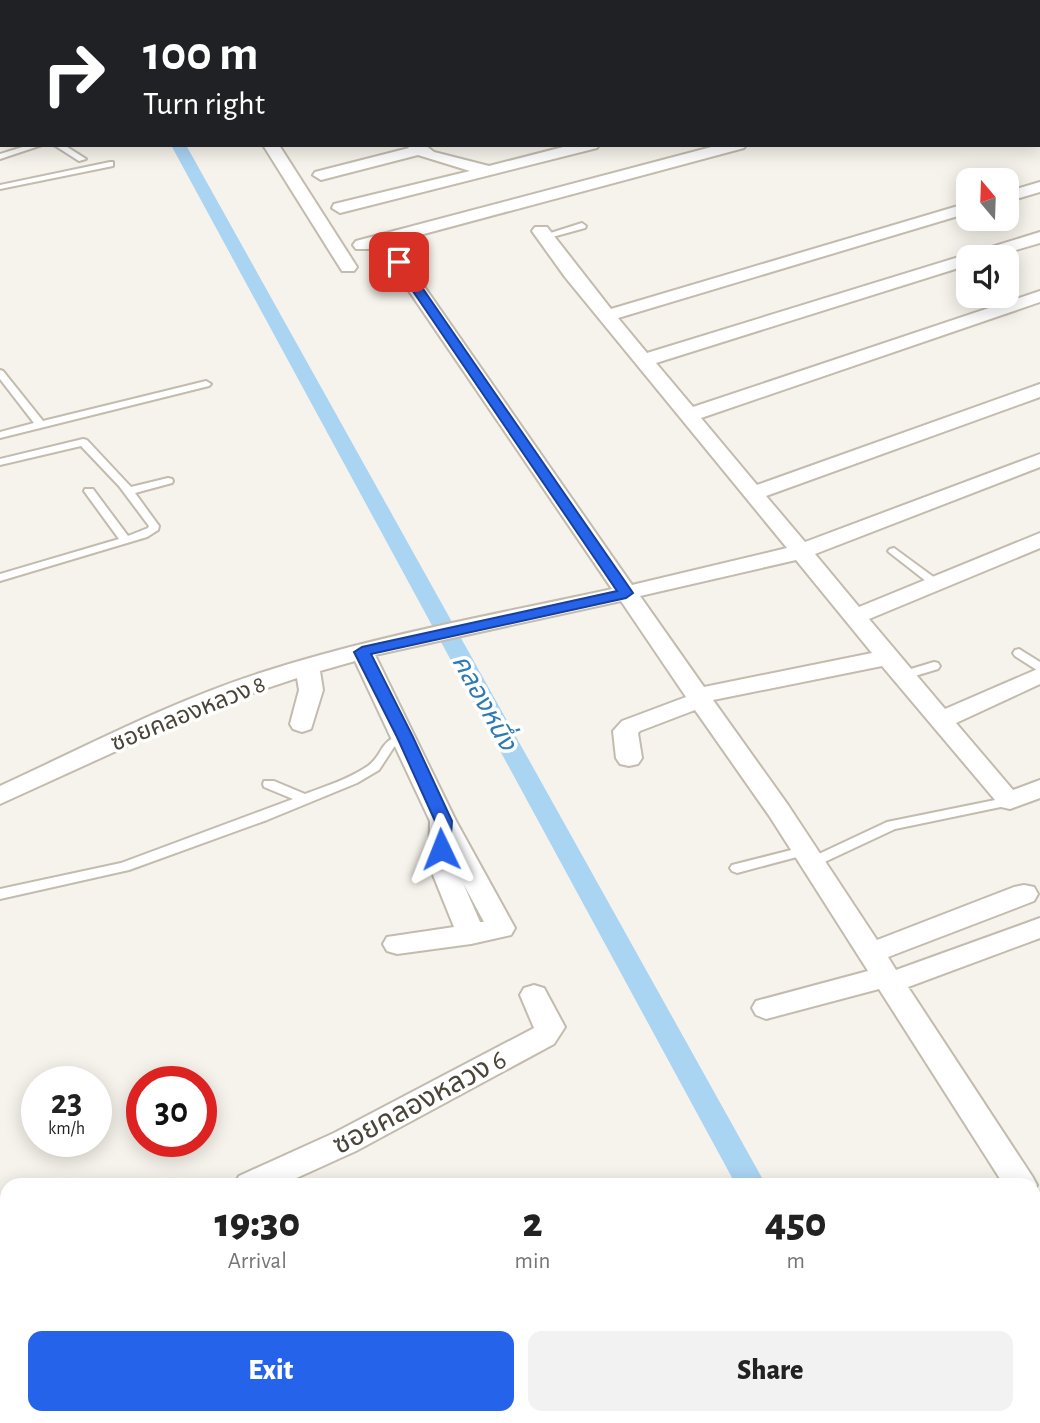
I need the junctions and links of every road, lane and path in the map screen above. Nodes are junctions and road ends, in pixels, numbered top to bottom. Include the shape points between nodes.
1 (32, 147) edge
2 (61, 147) edge
3 (272, 147) edge
4 (584, 147) edge
5 (730, 147) edge
6 (418, 148) edge
7 (0, 157) edge
8 (82, 159) dead end
9 (110, 164) dead end
10 (497, 169) junction
11 (321, 175) dead end
12 (0, 187) edge
13 (1040, 187) edge
14 (1019, 193) edge
15 (548, 195) junction
16 (340, 208) dead end
17 (956, 212) edge
18 (582, 226) dead end
19 (543, 234) joint
20 (1040, 237) edge
21 (362, 245) dead end
22 (1014, 245) edge
23 (399, 262) dead end
24 (956, 263) edge
25 (348, 267) dead end
26 (1040, 296) edge
27 (607, 316) junction
28 (645, 360) junction
29 (0, 373) edge
30 (206, 384) dead end
31 (1040, 390) edge
32 (690, 415) junction
33 (40, 424) junction
34 (0, 435) edge
35 (1040, 460) edge
36 (0, 462) edge
37 (168, 481) dead end
38 (89, 491) dead end
39 (129, 491) junction
40 (754, 493) junction
41 (125, 540) junction
42 (1040, 540) edge
43 (894, 551) dead end
44 (800, 552) junction
45 (0, 578) edge
46 (935, 583) junction
47 (626, 593) junction
48 (856, 616) junction
49 (372, 649) junction
50 (1018, 653) dead end
51 (897, 666) junction
52 (934, 666) dead end
53 (307, 668) junction
54 (1040, 668) edge
55 (1040, 675) edge
56 (699, 698) junction
57 (942, 720) junction
58 (302, 723) dead end
59 (405, 737) junction
60 (629, 758) dead end
61 (269, 784) dead end
62 (1040, 788) edge
63 (0, 796) edge
64 (305, 799) junction
65 (1010, 801) junction
66 (807, 857) junction
67 (737, 868) dead end
68 (1032, 890) edge
69 (0, 894) edge
70 (1040, 927) edge
71 (397, 944) dead end
72 (870, 953) junction
73 (888, 980) junction
74 (534, 995) dead end
75 (766, 1008) dead end
76 (265, 1178) edge
77 (1016, 1178) edge

1 - 7 lane
2 - 8 lane
3 - 25 street
4 - 10 street
5 - 15 street
6 - 10 street via 445,161
6 - 11 street
9 - 12 lane
10 - 15 street
10 - 16 street
13 - 14 street
15 - 21 street
17 - 27 street
18 - 19 lane
19 - 27 street
20 - 22 street
23 - 47 street
24 - 28 street
26 - 32 street
27 - 28 street
28 - 32 street
29 - 33 lane
30 - 33 lane
31 - 40 street
32 - 40 street
33 - 34 lane
35 - 44 street, ซอยคลองหลวง 8
36 - 39 lane via 83,442
37 - 39 lane
38 - 41 lane
39 - 41 lane via 154,526
40 - 44 street
41 - 45 lane
42 - 46 street
43 - 46 lane
44 - 47 street, ซอยคลองหลวง 8
44 - 48 street
46 - 48 street
47 - 49 street, ซอยคลองหลวง 8
47 - 56 street
48 - 51 street
49 - 53 street, ซอยคลองหลวง 8
49 - 59 street
50 - 54 lane
51 - 52 lane
51 - 56 street
51 - 57 street
53 - 58 street via 311,690
53 - 63 street, ซอยคลองหลวง 8 via 208,700
55 - 57 street
56 - 60 street via 631,726 625,732
56 - 66 street
57 - 65 street
59 - 64 lane via 390,744 375,767
59 - 71 street via 443,821 501,928
61 - 64 lane
62 - 65 street
64 - 69 lane via 124,867
65 - 66 lane via 880,828 839,852
66 - 67 lane
66 - 72 street
68 - 70 street via 1026,908
68 - 72 street
70 - 73 street
72 - 73 street
73 - 75 street
73 - 77 street
74 - 76 street, ซอยคลองหลวง 6 via 550,1027 544,1036 345,1142

